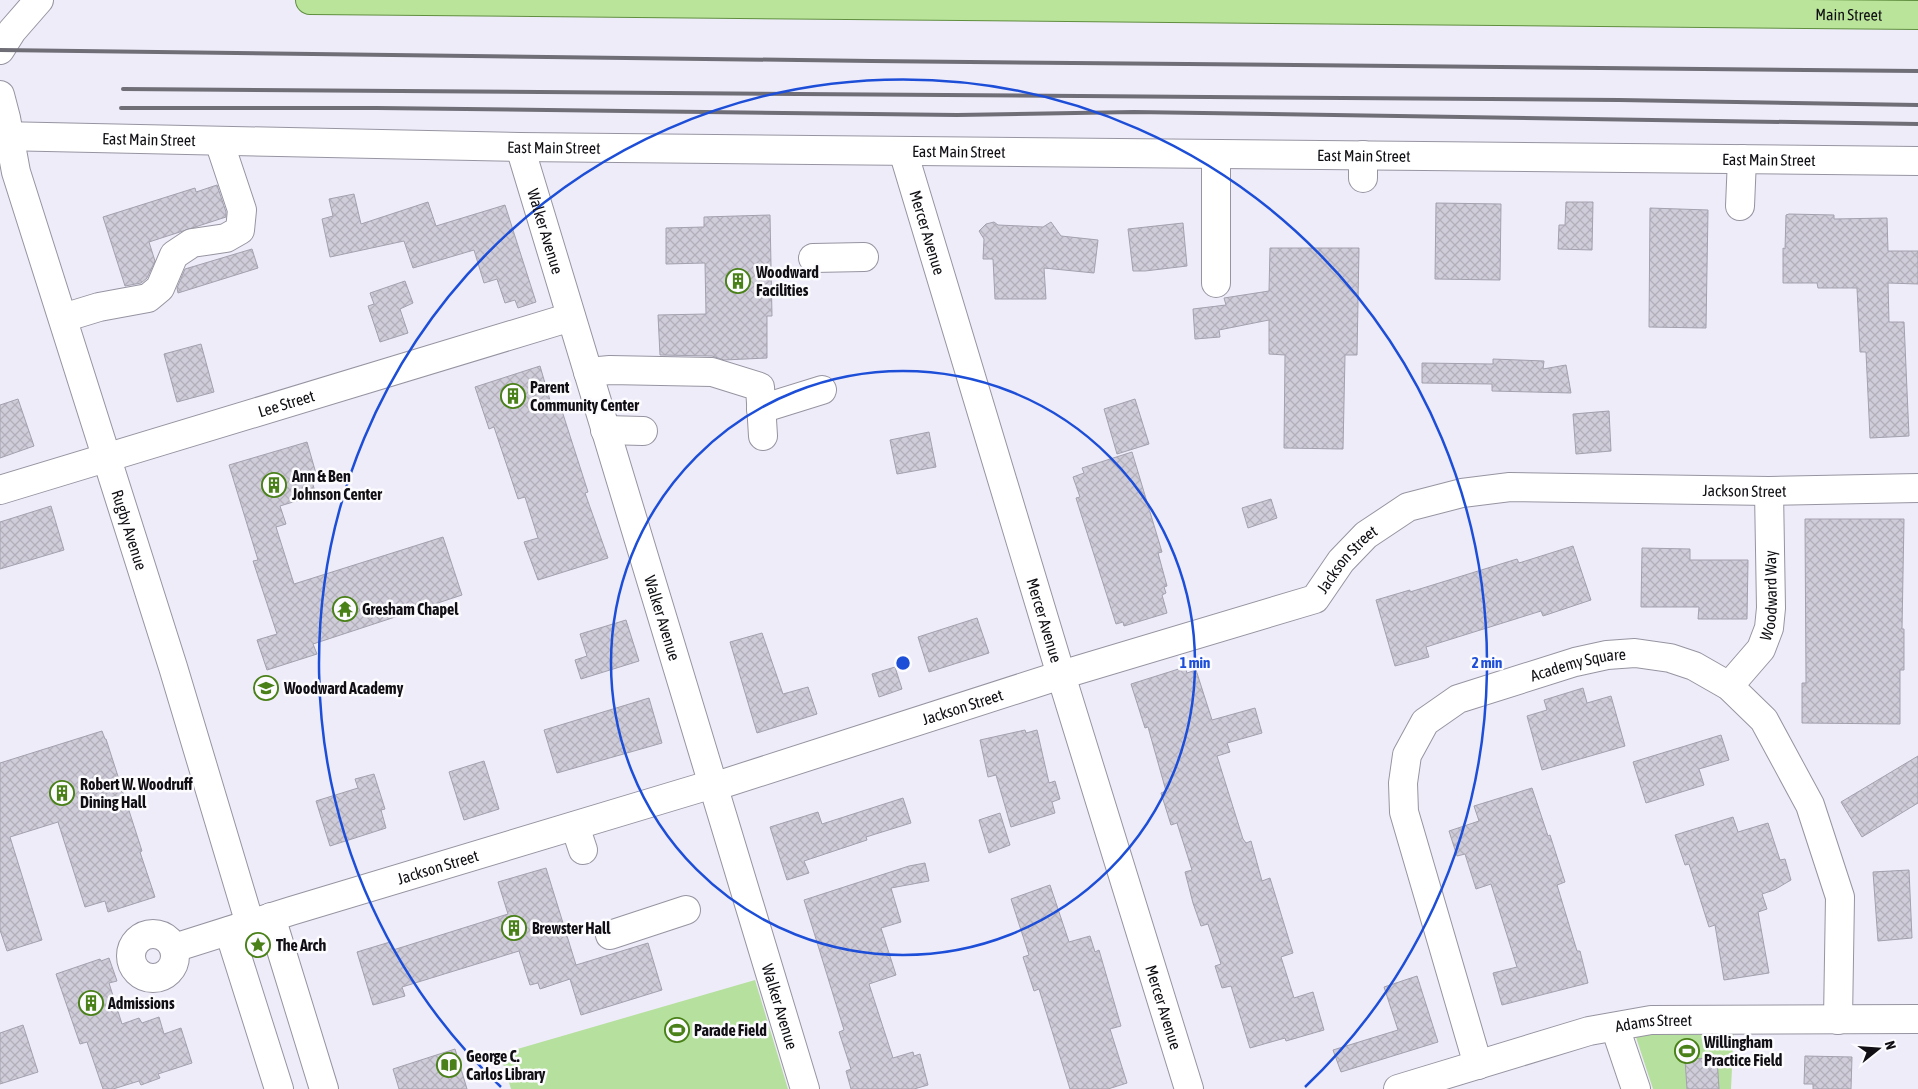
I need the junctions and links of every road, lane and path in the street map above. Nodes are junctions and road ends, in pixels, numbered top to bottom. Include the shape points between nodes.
1 (39, 0) edge
2 (310, 0) edge
3 (324, 0) edge
4 (370, 0) edge
5 (435, 1) edge
6 (709, 2) edge
7 (771, 2) edge
8 (853, 2) edge
9 (1203, 4) edge
10 (1306, 4) edge
11 (1388, 5) edge
12 (1767, 7) edge
13 (1810, 7) edge
14 (1918, 15) edge
15 (0, 50) edge
16 (0, 95) edge
17 (3, 133) edge
18 (219, 140) junction
19 (520, 147) junction
20 (903, 151) junction
21 (1216, 154) junction
22 (1742, 159) junction
23 (1918, 161) edge
24 (1740, 206) dead end
25 (864, 257) dead end
26 (813, 258) dead end
27 (1216, 283) dead end
28 (571, 316) junction
29 (63, 318) junction
30 (588, 372) junction
31 (822, 390) dead end
32 (761, 409) junction
33 (605, 430) junction
34 (643, 431) dead end
35 (763, 436) dead end
36 (106, 457) junction
37 (1918, 488) edge
38 (0, 490) edge
39 (1769, 491) junction
40 (1061, 675) junction
41 (1729, 686) junction
42 (708, 787) junction
43 (686, 910) dead end
44 (250, 924) junction
45 (610, 935) dead end
46 (174, 948) dead end
47 (1918, 1019) edge
48 (1838, 1020) junction
49 (1615, 1027) junction
50 (1478, 1065) junction
51 (279, 1089) edge
52 (324, 1089) edge
53 (805, 1089) edge
54 (1190, 1089) edge
55 (1398, 1089) edge
56 (1636, 1089) edge

1 - 15 street
2 - 3 main road, Main Street
3 - 4 main road, Main Street
4 - 5 main road, Main Street
5 - 6 main road, Main Street
6 - 7 main road, Main Street
7 - 8 main road, Main Street
8 - 9 main road, Main Street
9 - 10 main road, Main Street
10 - 11 main road, Main Street
11 - 12 main road, Main Street
12 - 13 main road, Main Street
13 - 14 main road, Main Street
16 - 17 street, Rugby Avenue
17 - 18 street, East Main Street
17 - 29 street, Rugby Avenue
18 - 19 street, East Main Street
18 - 29 street via 242,210 240,230 226,238 192,243 174,255 160,288 148,298
19 - 20 street, East Main Street
19 - 28 street, Walker Avenue
20 - 21 street, East Main Street
20 - 40 street, Mercer Avenue
21 - 22 street, East Main Street via 1281,165 1363,167
21 - 27 street
22 - 23 street, East Main Street
22 - 24 street
25 - 26 street
28 - 30 street, Walker Avenue
28 - 36 street, Lee Street
29 - 36 street, Rugby Avenue
30 - 32 street via 712,372 760,386
30 - 33 street, Walker Avenue
31 - 32 street
32 - 35 street
33 - 34 street
33 - 42 street, Walker Avenue
36 - 38 street, Lee Street
36 - 44 street, Rugby Avenue
37 - 39 street, Jackson Street
39 - 40 street, Jackson Street via 1510,487 1462,493 1408,507 1366,535 1341,562 1315,599
39 - 41 street, Woodward Way via 1769,628 1761,649
40 - 42 street, Jackson Street
40 - 54 street, Mercer Avenue
41 - 48 street, Academy Square via 1764,720 1813,814 1840,897
41 - 50 street, Academy Square via 1694,666 1670,658 1635,653 1607,655 1458,699 1425,722 1407,756 1403,783 1404,812
42 - 44 street, Jackson Street via 579,838
42 - 53 street, Walker Avenue
43 - 45 street
44 - 46 street, Jackson Street
44 - 51 street
44 - 52 street
47 - 48 street, Adams Street
48 - 49 street, Adams Street via 1651,1020
49 - 50 street, Adams Street via 1589,1031
49 - 56 street
50 - 55 street, Adams Street

